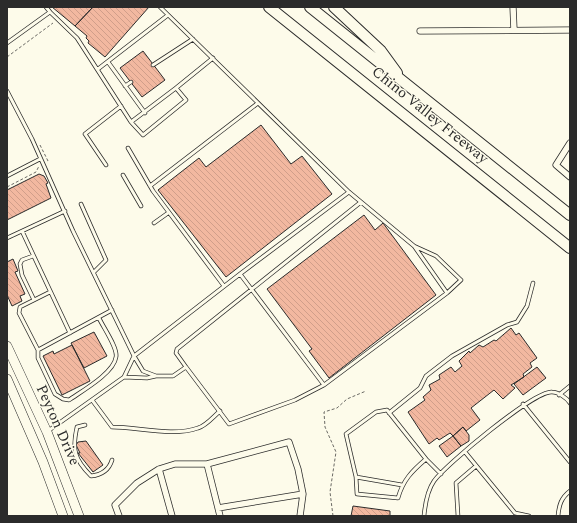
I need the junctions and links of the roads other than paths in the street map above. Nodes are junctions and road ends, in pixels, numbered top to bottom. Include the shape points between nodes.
1 (46, 7) edge
2 (160, 7) edge
3 (269, 7) edge
4 (310, 7) edge
5 (334, 7) edge
6 (514, 7) edge
7 (50, 12) junction
8 (168, 15) junction
9 (514, 30) junction
10 (570, 30) edge
11 (420, 31) dead end
12 (193, 39) junction
13 (7, 43) edge
14 (213, 58) junction
15 (108, 62) junction
16 (153, 65) dead end
17 (98, 69) junction
18 (131, 82) dead end
19 (404, 83) junction
20 (125, 86) junction
21 (176, 88) junction
22 (7, 91) edge
23 (11, 101) junction
24 (7, 103) edge
25 (258, 103) junction
26 (121, 106) junction
27 (145, 113) junction
28 (131, 122) junction
29 (570, 143) edge
30 (128, 148) dead end
31 (40, 159) junction
32 (106, 165) dead end
33 (122, 175) dead end
34 (7, 176) edge
35 (570, 176) edge
36 (150, 186) junction
37 (349, 192) junction
38 (361, 202) junction
39 (81, 204) dead end
40 (141, 206) dead end
41 (65, 211) junction
42 (168, 212) junction
43 (570, 215) edge
44 (154, 223) dead end
45 (22, 231) junction
46 (7, 238) edge
47 (414, 246) junction
48 (570, 248) edge
49 (34, 256) junction
50 (94, 272) junction
51 (240, 274) junction
52 (533, 283) dead end
53 (224, 286) junction
54 (252, 290) junction
55 (50, 292) junction
56 (448, 293) junction
57 (34, 300) junction
58 (112, 310) junction
59 (98, 318) junction
60 (70, 333) junction
61 (7, 346) edge
62 (38, 350) junction
63 (134, 356) junction
64 (186, 367) junction
65 (156, 376) junction
66 (124, 377) junction
67 (7, 379) edge
68 (324, 385) junction
69 (570, 386) edge
70 (559, 395) junction
71 (92, 400) junction
72 (570, 402) edge
73 (523, 404) junction
74 (220, 411) junction
75 (389, 413) junction
76 (85, 425) dead end
77 (47, 432) junction
78 (465, 452) junction
79 (426, 459) junction
80 (112, 460) dead end
81 (570, 462) edge
82 (207, 464) junction
83 (476, 466) junction
84 (159, 469) junction
85 (441, 474) junction
86 (356, 477) junction
87 (402, 485) junction
88 (570, 491) edge
89 (303, 494) junction
90 (218, 508) junction
91 (63, 516) edge
92 (79, 516) edge
93 (118, 516) edge
94 (172, 516) edge
95 (220, 516) edge
96 (300, 516) edge
97 (424, 516) edge
98 (458, 516) edge
99 (529, 516) edge
100 (558, 516) edge

1 - 7 lane
2 - 8 lane
3 - 48 highway, Chino Valley Freeway
4 - 19 highway, Chino Valley Freeway
5 - 19 highway via 381,51
6 - 9 street
7 - 13 lane
7 - 17 lane via 77,38
8 - 12 lane
8 - 15 lane
9 - 10 street
9 - 11 street
12 - 14 lane
12 - 16 lane
14 - 21 lane
14 - 25 lane
15 - 17 lane
15 - 20 lane
17 - 26 lane
18 - 20 lane
19 - 43 highway, Chino Valley Freeway
20 - 27 lane
21 - 27 lane
21 - 28 lane via 186,100 143,135
22 - 23 lane
23 - 24 lane
23 - 31 lane
25 - 36 lane
25 - 37 lane
26 - 28 lane
26 - 32 lane via 85,134
27 - 28 lane
29 - 35 street via 556,165
30 - 36 lane
31 - 34 lane
31 - 41 lane
33 - 40 lane
36 - 42 lane
37 - 38 lane
37 - 51 lane
38 - 47 lane
38 - 54 lane
39 - 50 lane via 106,260
41 - 45 lane
41 - 50 lane via 72,231
42 - 44 lane
42 - 53 lane
45 - 46 lane
45 - 49 lane
47 - 56 lane
47 - 56 lane via 436,256 462,280
49 - 55 lane
49 - 57 lane via 22,260 20,264 22,275
50 - 58 lane
51 - 53 lane
51 - 54 lane
52 - 75 lane via 527,306 517,322 452,356 426,376 420,388
53 - 63 lane
54 - 64 lane via 176,349
54 - 68 lane
55 - 57 lane
55 - 60 lane
56 - 68 lane
57 - 62 lane via 20,307 19,313
58 - 59 lane
58 - 63 lane
59 - 60 lane
59 - 62 lane via 117,357 112,369 69,400 55,394 38,358
60 - 62 lane
61 - 77 main road, Peyton Drive
63 - 65 lane via 144,371
63 - 66 lane
64 - 65 lane via 172,376
64 - 74 lane
65 - 66 lane
66 - 71 lane
67 - 91 main road, Peyton Drive via 44,462
68 - 74 lane via 295,400 229,424
69 - 70 lane
70 - 72 lane
70 - 73 lane via 552,392 539,395
71 - 74 lane via 112,427 156,431 198,428
71 - 77 lane
73 - 78 lane
73 - 81 lane
75 - 79 lane
75 - 86 lane via 387,410 376,412 346,434
76 - 80 lane via 77,427 73,445 82,467 91,476 98,475 106,470
77 - 92 main road, Peyton Drive
78 - 83 lane
78 - 85 lane
79 - 85 lane
79 - 87 lane via 412,471
82 - 84 street via 175,464
82 - 89 street via 289,442
82 - 90 street
83 - 98 lane via 456,483
83 - 99 lane via 515,513
84 - 93 street via 138,483 115,505
84 - 94 street
85 - 97 lane via 434,482 425,503
86 - 87 lane
86 - 87 lane via 357,494 398,498
88 - 100 lane via 563,497
89 - 90 street
89 - 96 street
90 - 95 street

